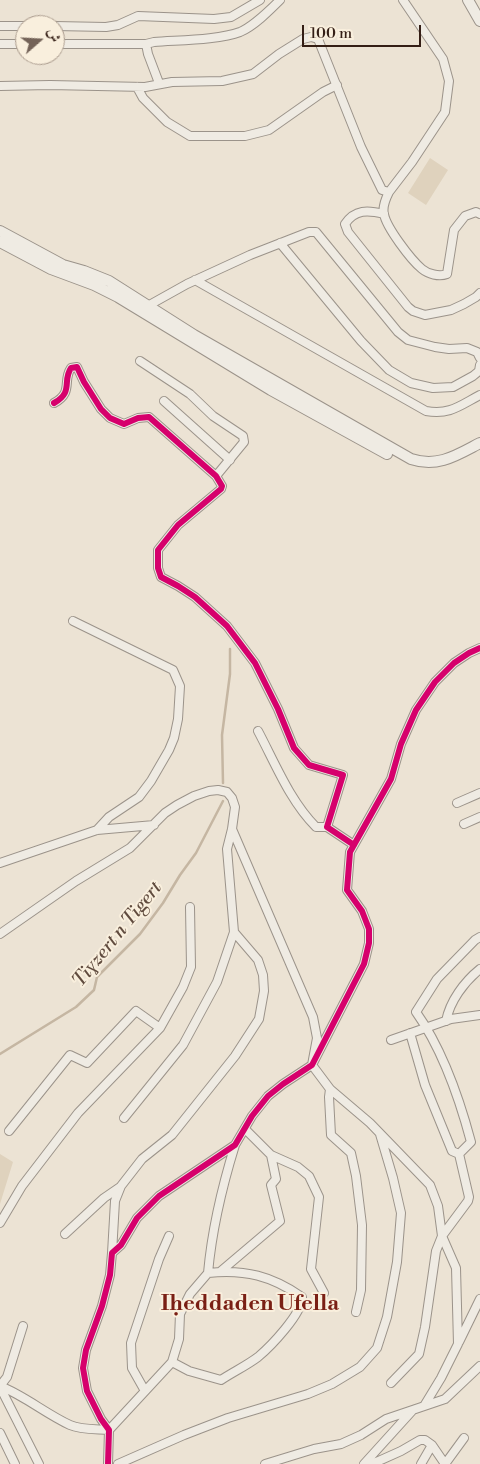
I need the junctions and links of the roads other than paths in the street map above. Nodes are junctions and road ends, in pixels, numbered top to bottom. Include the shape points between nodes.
1 (260, 0) edge
2 (280, 0) edge
3 (403, 0) edge
4 (468, 0) edge
5 (480, 21) edge
6 (0, 26) edge
7 (15, 26) edge
8 (65, 26) edge
9 (0, 44) edge
10 (15, 44) edge
11 (65, 44) edge
12 (146, 44) junction
13 (159, 83) junction
14 (337, 85) junction
15 (0, 86) edge
16 (137, 86) junction
17 (389, 192) junction
18 (384, 214) junction
19 (480, 214) edge
20 (0, 232) edge
21 (0, 242) edge
22 (280, 243) junction
23 (195, 280) junction
24 (480, 293) edge
25 (144, 308) junction
26 (480, 358) edge
27 (140, 361) dead end
28 (480, 365) edge
29 (480, 395) edge
30 (164, 401) dead end
31 (54, 403) dead end
32 (480, 442) edge
33 (480, 450) edge
34 (230, 460) junction
35 (216, 476) junction
36 (72, 621) dead end
37 (480, 648) edge
38 (258, 731) dead end
39 (480, 793) edge
40 (457, 802) dead end
41 (480, 817) edge
42 (464, 824) dead end
43 (154, 825) junction
44 (327, 828) junction
45 (232, 829) junction
46 (97, 830) junction
47 (354, 845) junction
48 (0, 863) edge
49 (190, 907) dead end
50 (234, 932) junction
51 (0, 934) edge
52 (480, 937) edge
53 (480, 969) edge
54 (480, 1015) edge
55 (446, 1021) junction
56 (160, 1028) junction
57 (427, 1028) junction
58 (410, 1034) junction
59 (390, 1040) dead end
60 (312, 1065) junction
61 (330, 1089) junction
62 (124, 1118) dead end
63 (245, 1129) junction
64 (9, 1131) dead end
65 (379, 1132) junction
66 (235, 1145) junction
67 (270, 1154) junction
68 (459, 1154) junction
69 (121, 1186) junction
70 (0, 1224) edge
71 (65, 1234) dead end
72 (169, 1236) dead end
73 (442, 1236) junction
74 (112, 1253) junction
75 (221, 1271) junction
76 (208, 1273) junction
77 (324, 1293) dead end
78 (480, 1299) edge
79 (356, 1312) dead end
80 (23, 1326) dead end
81 (458, 1344) junction
82 (172, 1362) junction
83 (480, 1366) edge
84 (391, 1382) dead end
85 (0, 1386) edge
86 (145, 1391) junction
87 (424, 1406) junction
88 (414, 1409) junction
89 (109, 1430) junction
90 (0, 1433) edge
91 (464, 1438) dead end
92 (432, 1445) junction
93 (15, 1464) edge
94 (39, 1464) edge
95 (108, 1464) edge
96 (118, 1464) edge
97 (265, 1464) edge
98 (364, 1464) edge
99 (372, 1464) edge
100 (421, 1464) edge
101 (445, 1464) edge

1 - 8 street via 231,17 138,16 106,27
2 - 12 street via 240,32
3 - 17 street via 443,59 449,81 446,112
4 - 5 street
6 - 7 street
9 - 10 street
11 - 12 street
12 - 13 street
13 - 14 street via 222,81 254,74 303,39 311,37 318,39
13 - 16 street
14 - 16 street via 269,130 245,136 185,134 142,98
14 - 17 street via 361,147 382,190
15 - 16 street
17 - 18 street
18 - 19 street via 394,235 422,269 440,277 447,274 454,230 465,216 476,212
18 - 24 street via 360,212 350,216 345,224 408,307 425,315 464,304
20 - 25 street via 63,265 84,270 109,282
21 - 25 street via 50,269
22 - 23 street
22 - 26 street via 316,232 408,340 449,349 467,348 477,352
22 - 28 street via 389,370 411,383 433,388 453,387 473,376
23 - 25 street
23 - 29 street via 426,411 440,414
25 - 32 street via 411,459 434,462 452,457
25 - 33 street via 271,390 413,467 438,468
27 - 34 street via 190,394 213,416 243,436 244,442
30 - 34 street
31 - 35 street via 68,387 69,371 77,367 94,398 110,418 124,424 148,418
34 - 35 street
35 - 44 street via 221,482 221,489 178,525 158,550 158,568 161,577 195,597 227,626 256,663 294,748 309,764 343,775
36 - 46 street via 173,670 180,686 174,738 151,781 139,797 109,817
37 - 47 street via 454,663 435,682 416,710 390,779
38 - 44 street via 305,816 316,827
39 - 40 street
41 - 42 street
43 - 45 street via 177,805 194,796 218,790 227,792 232,798 235,807
43 - 46 street
43 - 51 street via 130,848
44 - 47 street
45 - 50 street via 227,850
45 - 60 street via 313,1017 317,1038
46 - 48 street
47 - 60 street via 350,852 347,890 362,910 369,928 369,943 364,964
49 - 56 street via 191,966
50 - 62 street via 217,982 183,1045
50 - 69 street via 258,960 263,975 260,1019 235,1056 172,1134 142,1158
52 - 57 street via 438,979 418,1007 416,1012
53 - 55 street via 448,1007
54 - 55 street
55 - 57 street
56 - 64 street via 136,1011 86,1063 70,1055
56 - 70 street via 78,1113 22,1186
57 - 58 street
57 - 68 street via 450,1078 471,1142
58 - 59 street
58 - 68 street via 425,1085 452,1151
60 - 61 street
60 - 63 street via 268,1096
61 - 65 street
61 - 79 street via 332,1135 351,1154 362,1225 361,1290
63 - 66 street
63 - 67 street
65 - 73 street via 430,1185 438,1206
65 - 96 street via 401,1213 397,1262 387,1317 377,1348 360,1366 332,1384 228,1418
66 - 74 street via 159,1196 137,1218
66 - 76 street via 222,1186
67 - 75 street via 276,1179 271,1186 280,1221
67 - 77 street via 309,1176 319,1197 311,1269
68 - 73 street via 470,1197
69 - 71 street
69 - 74 street via 115,1201
72 - 86 street via 131,1343 132,1368
73 - 81 street via 456,1268
73 - 84 street via 436,1251 419,1354
74 - 89 street via 110,1275 83,1368 87,1391
75 - 76 street
75 - 82 street via 264,1276 302,1297 302,1302 286,1328 260,1355 221,1380 189,1371
76 - 82 street via 190,1294 180,1314 179,1339
78 - 81 street
80 - 85 street via 7,1377
81 - 87 street
82 - 86 street
83 - 87 street via 445,1399
85 - 89 street via 70,1425
85 - 94 street
86 - 89 street
87 - 88 street
88 - 97 street via 386,1419 341,1444
88 - 98 street
89 - 95 street
90 - 93 street
91 - 101 street
92 - 99 street via 420,1440
92 - 100 street
92 - 101 street

